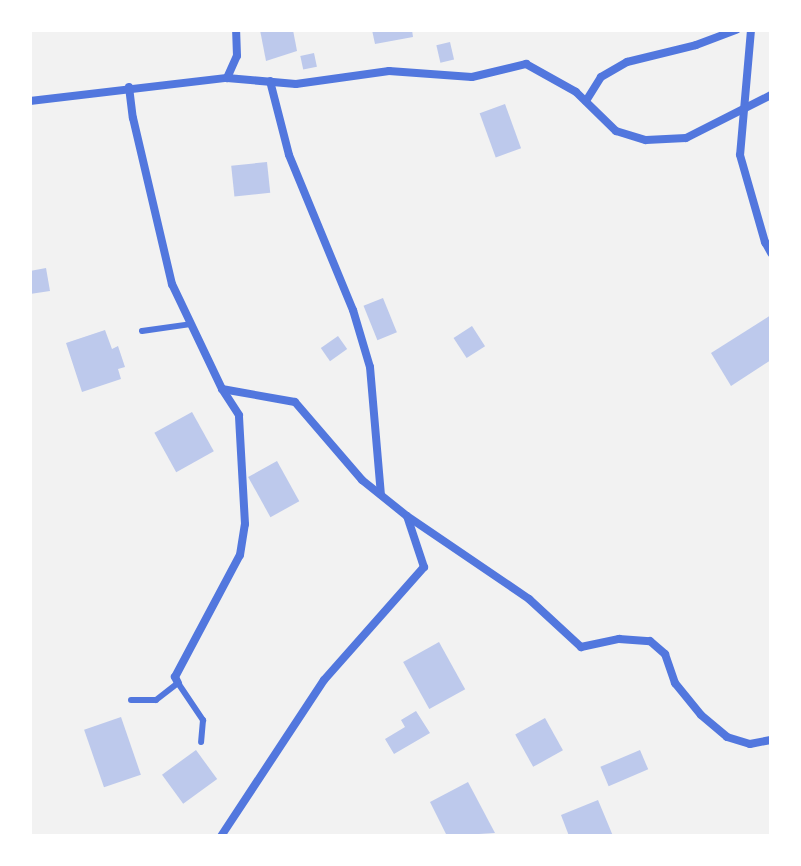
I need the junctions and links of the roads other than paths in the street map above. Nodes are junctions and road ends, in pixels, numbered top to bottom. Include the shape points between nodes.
1 (236, 30) edge
2 (736, 30) edge
3 (751, 30) edge
4 (227, 78) junction
5 (270, 81) junction
6 (129, 87) junction
7 (771, 95) edge
8 (30, 101) edge
9 (586, 101) junction
10 (746, 105) junction
11 (771, 253) edge
12 (191, 324) junction
13 (142, 331) dead end
14 (222, 389) junction
15 (381, 495) junction
16 (407, 516) junction
17 (178, 683) junction
18 (131, 700) dead end
19 (771, 740) edge
20 (201, 742) dead end
21 (221, 836) edge

1 - 4 street via 237,56
2 - 9 street via 627,62 601,77
3 - 10 street
4 - 5 street
4 - 6 street
5 - 9 street via 296,84 389,71 472,77 526,64
5 - 15 street via 289,155 353,310 370,367
6 - 8 street
6 - 12 street via 172,284
7 - 10 street
9 - 10 street via 616,131 646,140 686,138
10 - 11 street via 740,155
12 - 13 lane
12 - 14 street
14 - 15 street via 295,402
14 - 17 street via 239,415 245,524 240,555 175,677
15 - 16 street
16 - 19 street via 529,599 581,647 619,639 650,641 665,654 675,683 727,737 750,744
16 - 21 street via 424,567 324,680
17 - 18 lane via 156,700
17 - 20 lane via 203,720

